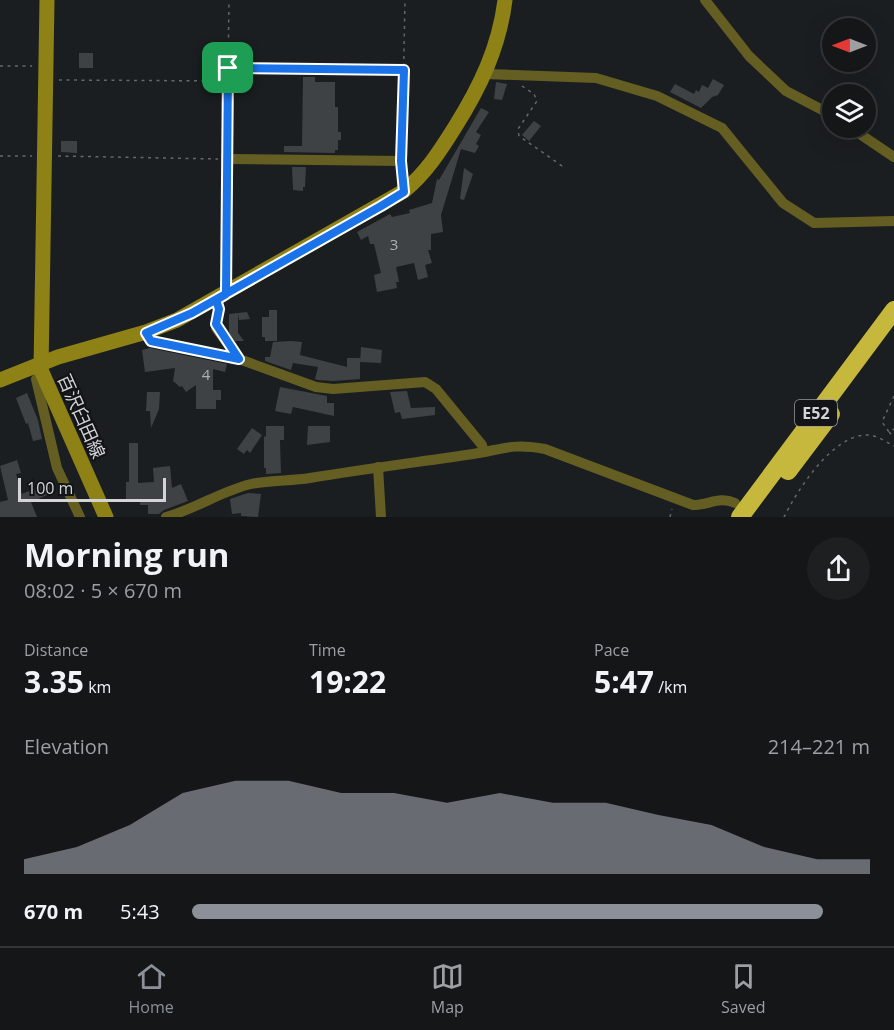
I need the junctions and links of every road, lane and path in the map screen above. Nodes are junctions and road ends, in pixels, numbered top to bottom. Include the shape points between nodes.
1 (47, 0) edge
2 (229, 0) edge
3 (405, 0) edge
4 (504, 0) edge
5 (705, 0) edge
6 (0, 66) edge
7 (228, 68) junction
8 (404, 70) junction
9 (46, 73) junction
10 (486, 74) junction
11 (507, 75) junction
12 (228, 81) junction
13 (822, 110) edge
14 (865, 138) edge
15 (0, 156) edge
16 (45, 156) junction
17 (894, 157) edge
18 (226, 159) junction
19 (401, 161) junction
20 (565, 168) dead end
21 (404, 192) junction
22 (894, 221) edge
23 (221, 297) junction
24 (894, 310) edge
25 (894, 331) edge
26 (146, 333) junction
27 (239, 359) junction
28 (41, 369) junction
29 (0, 380) edge
30 (894, 396) edge
31 (894, 429) edge
32 (889, 432) junction
33 (894, 437) edge
34 (894, 446) edge
35 (484, 452) junction
36 (378, 466) junction
37 (737, 510) edge
38 (193, 513) edge
39 (80, 517) edge
40 (106, 517) edge
41 (166, 517) edge
42 (381, 517) edge
43 (754, 517) edge
44 (784, 517) edge

1 - 9 main road
2 - 7 path
3 - 8 path
4 - 10 main road via 498,38
5 - 13 street via 748,56 786,91
6 - 9 path
7 - 8 path
7 - 12 path
8 - 19 path
9 - 12 path
9 - 16 main road
10 - 11 street
10 - 21 main road via 441,150
11 - 20 path via 534,94 537,101 518,129 519,136
11 - 22 street via 596,78 657,96 722,128 783,203 814,223
12 - 18 path
14 - 17 street
15 - 16 path
16 - 18 path
16 - 28 main road
18 - 19 street
18 - 23 path
19 - 21 street
21 - 23 main road
23 - 26 main road
23 - 27 street via 216,328
24 - 37 highway, E52
25 - 43 highway, E52
26 - 27 street via 151,341
26 - 28 main road via 82,348
27 - 35 street via 323,388 425,382 436,389
28 - 29 main road
28 - 39 street via 36,380 57,468
28 - 40 main road, 百沢臼田線
30 - 32 path via 882,422
31 - 32 path
32 - 33 path
34 - 44 path via 868,435 854,437 837,447 794,496
35 - 36 street
35 - 37 street via 526,445 545,449 693,505 726,499
36 - 38 street via 251,484 220,494
36 - 42 street
38 - 41 street

